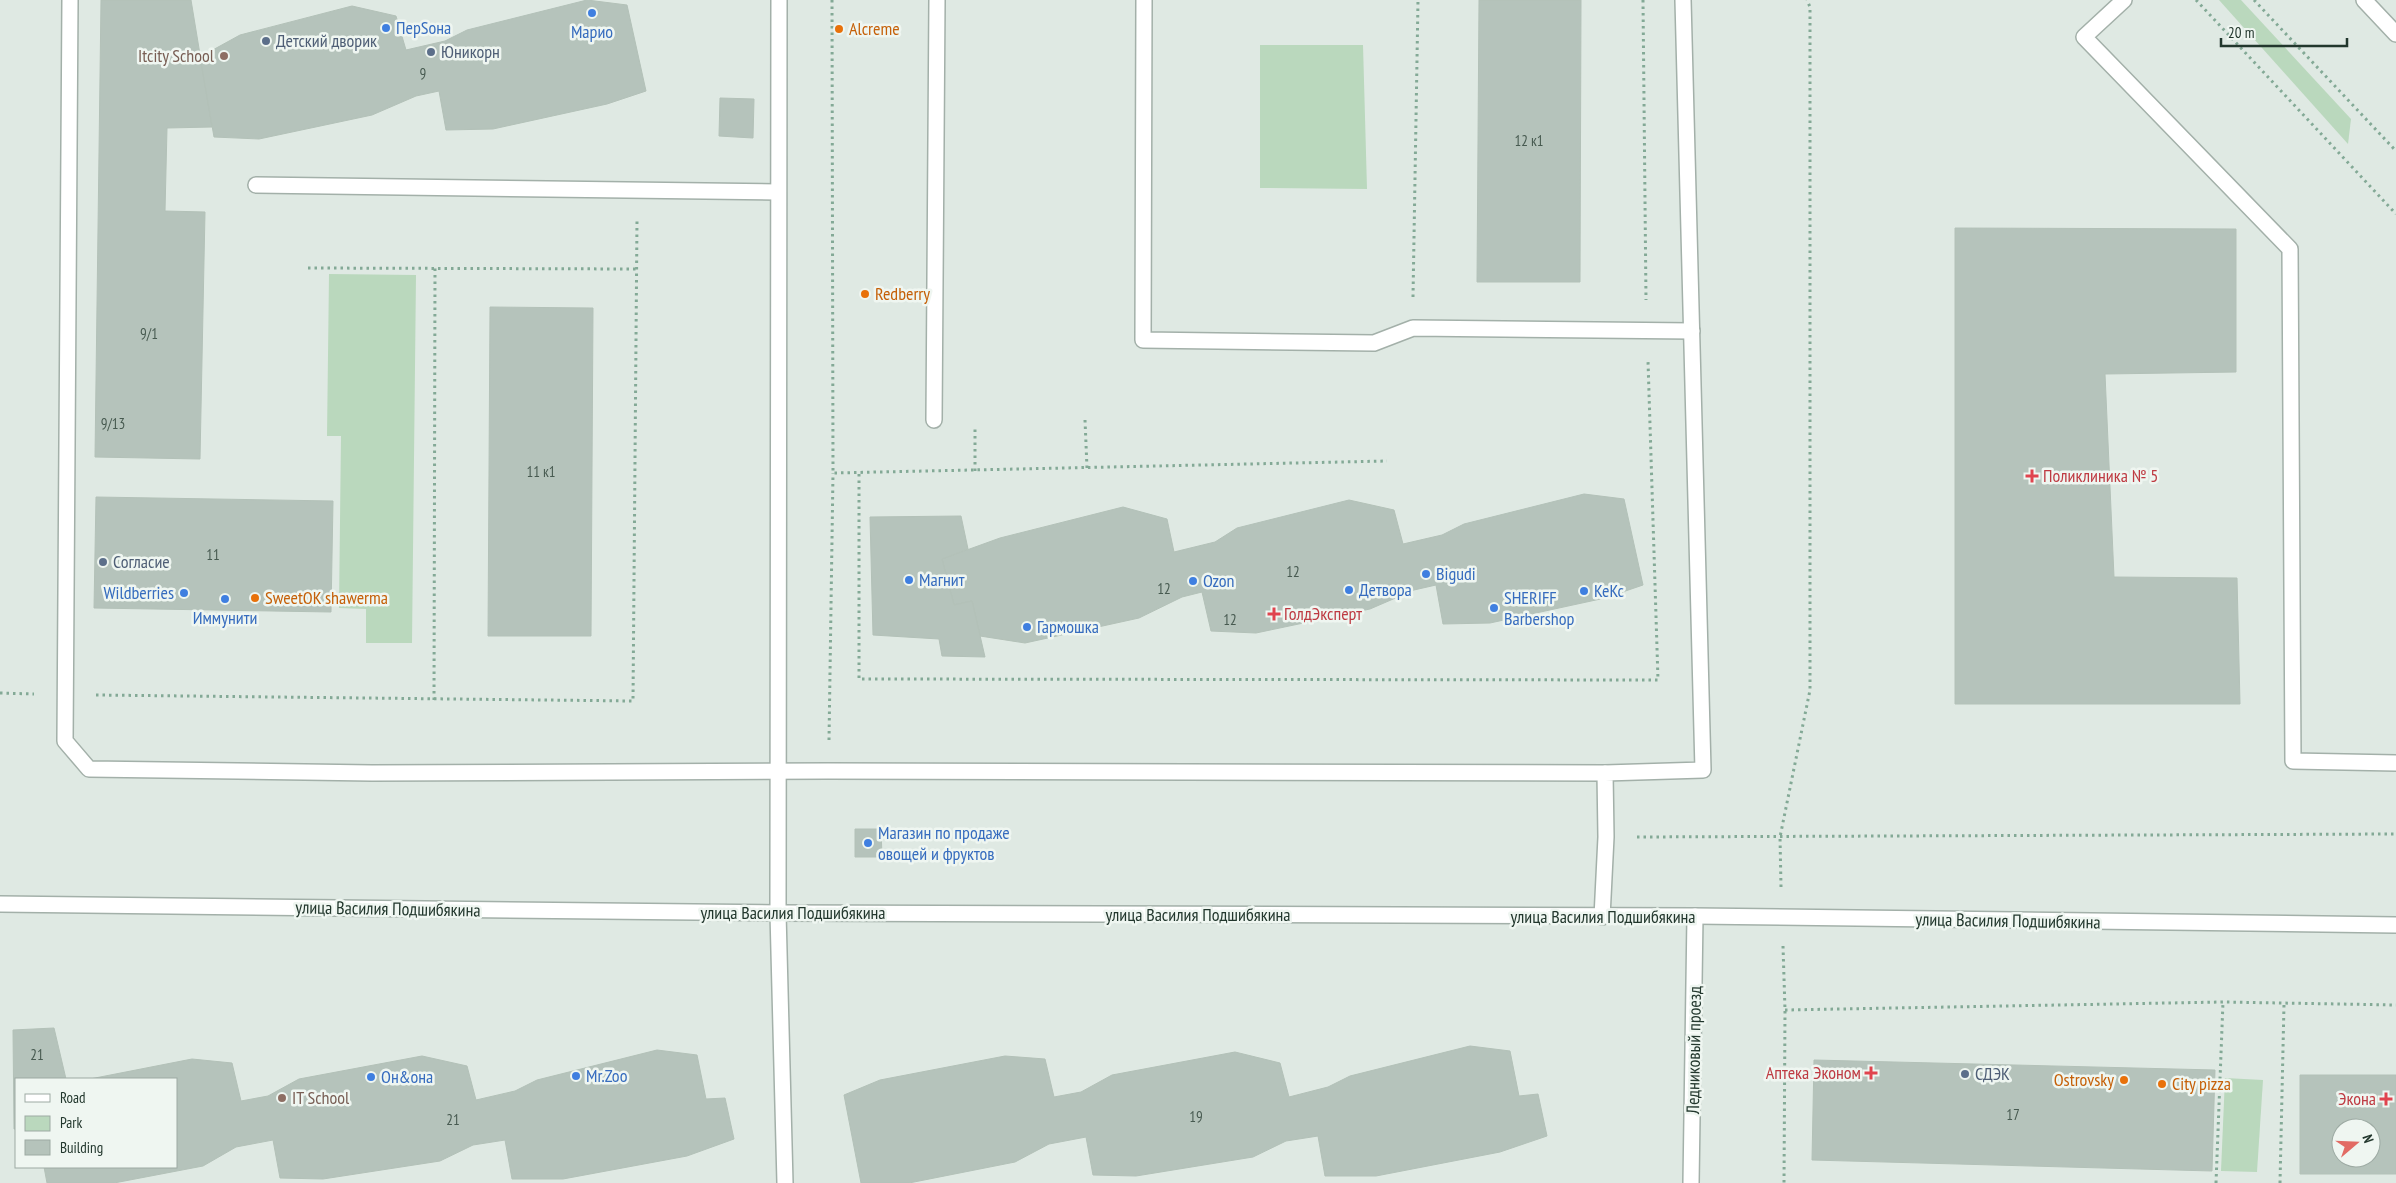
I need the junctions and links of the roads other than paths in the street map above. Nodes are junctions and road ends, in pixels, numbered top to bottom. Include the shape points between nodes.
1 (70, 0) edge
2 (779, 0) edge
3 (937, 0) edge
4 (1144, 0) edge
5 (1683, 0) edge
6 (2124, 0) edge
7 (2364, 0) edge
8 (2396, 34) edge
9 (256, 184) dead end
10 (777, 192) junction
11 (1692, 331) junction
12 (934, 420) dead end
13 (2396, 763) edge
14 (777, 771) junction
15 (1605, 773) junction
16 (0, 904) edge
17 (778, 913) junction
18 (1696, 916) junction
19 (1602, 917) junction
20 (2396, 925) edge
21 (784, 1183) edge
22 (1691, 1183) edge

1 - 14 street via 65,741 89,769 372,773
2 - 10 street
3 - 12 street
4 - 11 street via 1143,340 1374,343 1413,328
5 - 11 street
6 - 13 street via 2084,37 2290,249 2293,760
7 - 8 street
9 - 10 street
10 - 14 street
11 - 15 street via 1703,770
14 - 15 street
14 - 17 street
15 - 19 street
16 - 17 street, улица Василия Подшибякина
17 - 19 street, улица Василия Подшибякина
17 - 21 street
18 - 19 street, улица Василия Подшибякина
18 - 20 street, улица Василия Подшибякина
18 - 22 street, Ледниковый проезд

